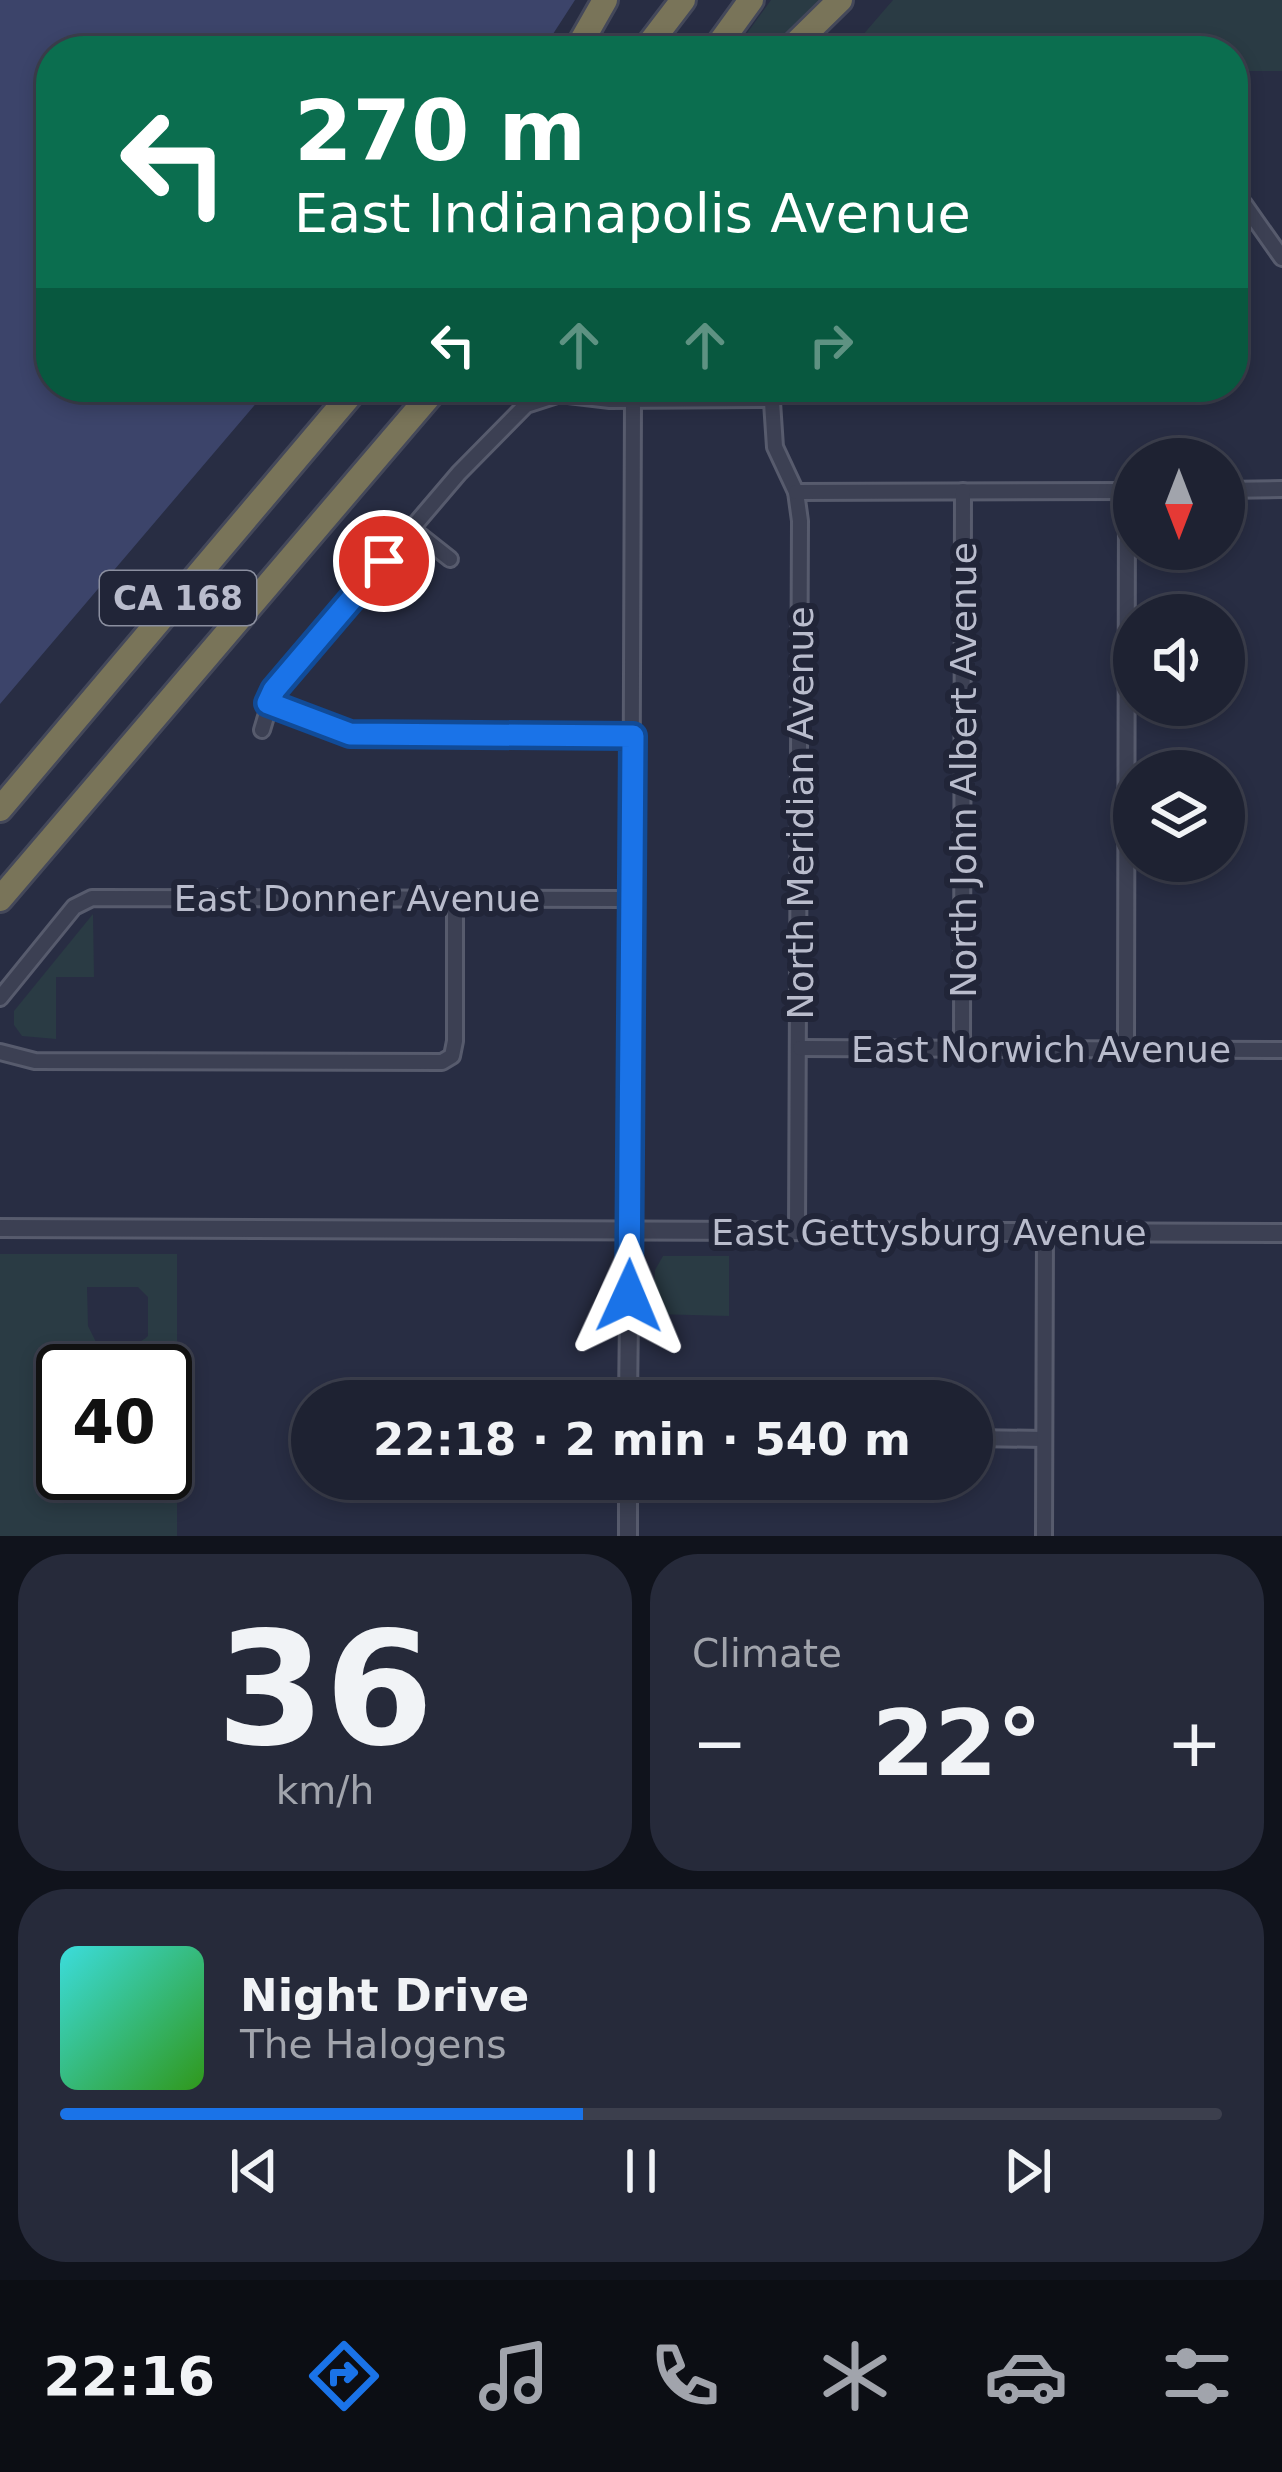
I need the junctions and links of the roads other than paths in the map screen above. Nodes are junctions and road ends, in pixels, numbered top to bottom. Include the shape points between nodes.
1 (605, 0) edge
2 (682, 0) edge
3 (751, 0) edge
4 (840, 0) edge
5 (585, 36) edge
6 (655, 36) edge
7 (725, 36) edge
8 (803, 36) edge
9 (1248, 210) edge
10 (1282, 258) edge
11 (344, 402) edge
12 (424, 402) edge
13 (537, 402) edge
14 (633, 402) edge
15 (772, 402) edge
16 (1282, 489) edge
17 (1245, 490) edge
18 (963, 491) junction
19 (1113, 491) edge
20 (796, 492) junction
21 (412, 529) junction
22 (450, 559) dead end
23 (1130, 570) edge
24 (268, 703) junction
25 (262, 730) dead end
26 (633, 736) junction
27 (0, 809) edge
28 (455, 898) junction
29 (0, 899) edge
30 (629, 899) junction
31 (0, 998) edge
32 (800, 1048) junction
33 (962, 1049) junction
34 (1126, 1049) junction
35 (1282, 1050) edge
36 (0, 1052) edge
37 (0, 1228) edge
38 (630, 1231) junction
39 (797, 1232) junction
40 (1045, 1233) junction
41 (1282, 1234) edge
42 (628, 1380) edge
43 (993, 1438) edge
44 (1044, 1439) junction
45 (628, 1500) edge
46 (628, 1536) edge
47 (1044, 1536) edge

1 - 5 highway
2 - 6 highway
3 - 7 highway
4 - 8 highway
9 - 10 street
11 - 27 highway, CA 168
12 - 29 highway, CA 168
13 - 21 street
14 - 26 street
15 - 20 street, North Meridian Avenue via 775,447
16 - 17 street
18 - 19 street
18 - 20 street
18 - 33 street, North John Albert Avenue
20 - 32 street, North Meridian Avenue
21 - 22 street
21 - 24 street
23 - 34 street
24 - 25 street
24 - 26 street via 350,734
26 - 30 street
28 - 30 street, East Donner Avenue
28 - 31 street, East Donner Avenue via 85,900
28 - 36 street via 452,1056 442,1062 59,1061
30 - 38 street
32 - 33 street, East Norwich Avenue
32 - 39 street, North Meridian Avenue
33 - 34 street, East Norwich Avenue
34 - 35 street, East Norwich Avenue
37 - 38 street, East Gettysburg Avenue
38 - 39 street, East Gettysburg Avenue
38 - 42 street
39 - 40 street, East Gettysburg Avenue
40 - 41 street, East Gettysburg Avenue
40 - 44 street
43 - 44 street
44 - 47 street
45 - 46 street

